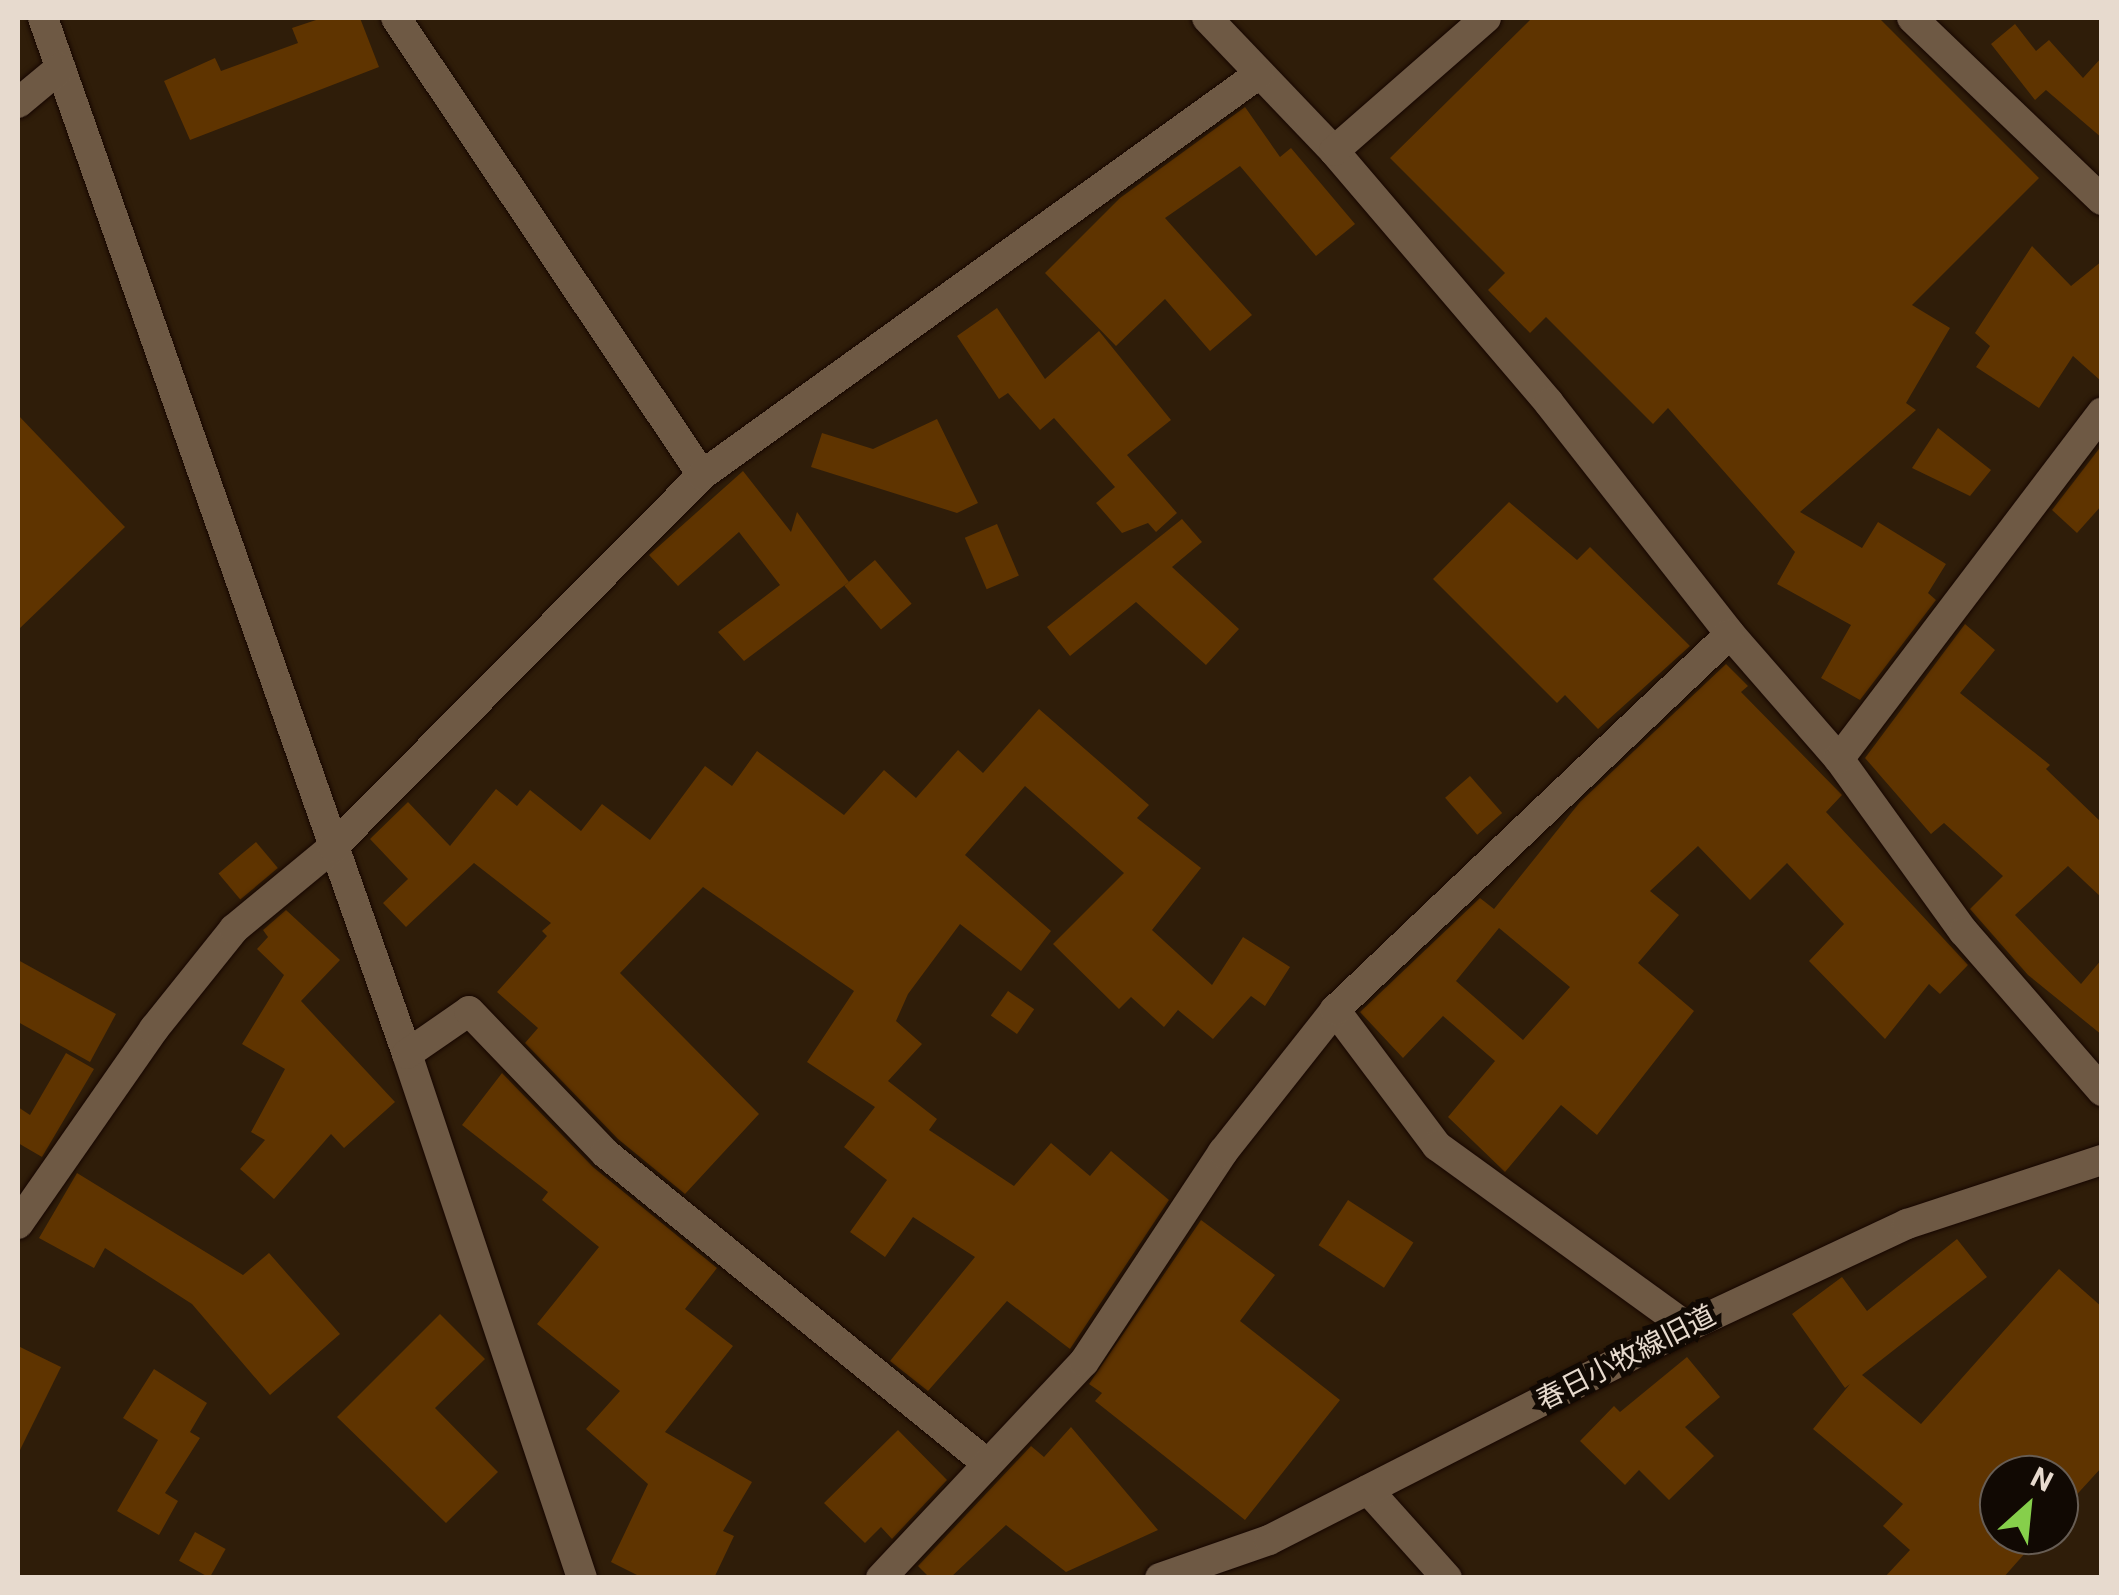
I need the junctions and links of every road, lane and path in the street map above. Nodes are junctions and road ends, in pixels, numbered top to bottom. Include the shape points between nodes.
1 (43, 18) edge
2 (396, 18) edge
3 (1207, 18) edge
4 (1486, 18) edge
5 (1912, 18) edge
6 (60, 68) junction
7 (1258, 74) junction
8 (18, 103) edge
9 (1334, 151) junction
10 (2102, 200) edge
11 (2102, 414) edge
12 (702, 474) junction
13 (1730, 634) junction
14 (1839, 759) junction
15 (334, 847) junction
16 (1335, 1010) junction
17 (407, 1054) junction
18 (2102, 1091) edge
19 (2102, 1160) edge
20 (18, 1224) edge
21 (1688, 1327) junction
22 (988, 1464) junction
23 (1368, 1490) junction
24 (582, 1578) edge
25 (881, 1578) edge
26 (1160, 1578) edge
27 (1447, 1578) edge

1 - 6 street
2 - 12 street
3 - 7 street
4 - 9 street
5 - 10 street
6 - 8 street
6 - 15 street
7 - 9 street
7 - 12 street
9 - 13 street via 1549,403
11 - 14 street
12 - 15 street
13 - 14 street
13 - 16 street
14 - 18 street via 1964,932
15 - 17 street
15 - 20 street via 234,929 154,1029
16 - 21 street via 1436,1146
16 - 22 street via 1223,1152 1084,1362
17 - 22 street via 469,1011 605,1153
17 - 24 street
19 - 21 street, 春日小牧線旧道 via 1907,1224
21 - 23 street, 春日小牧線旧道
22 - 25 street
23 - 26 street, 春日小牧線旧道 via 1269,1540
23 - 27 street

